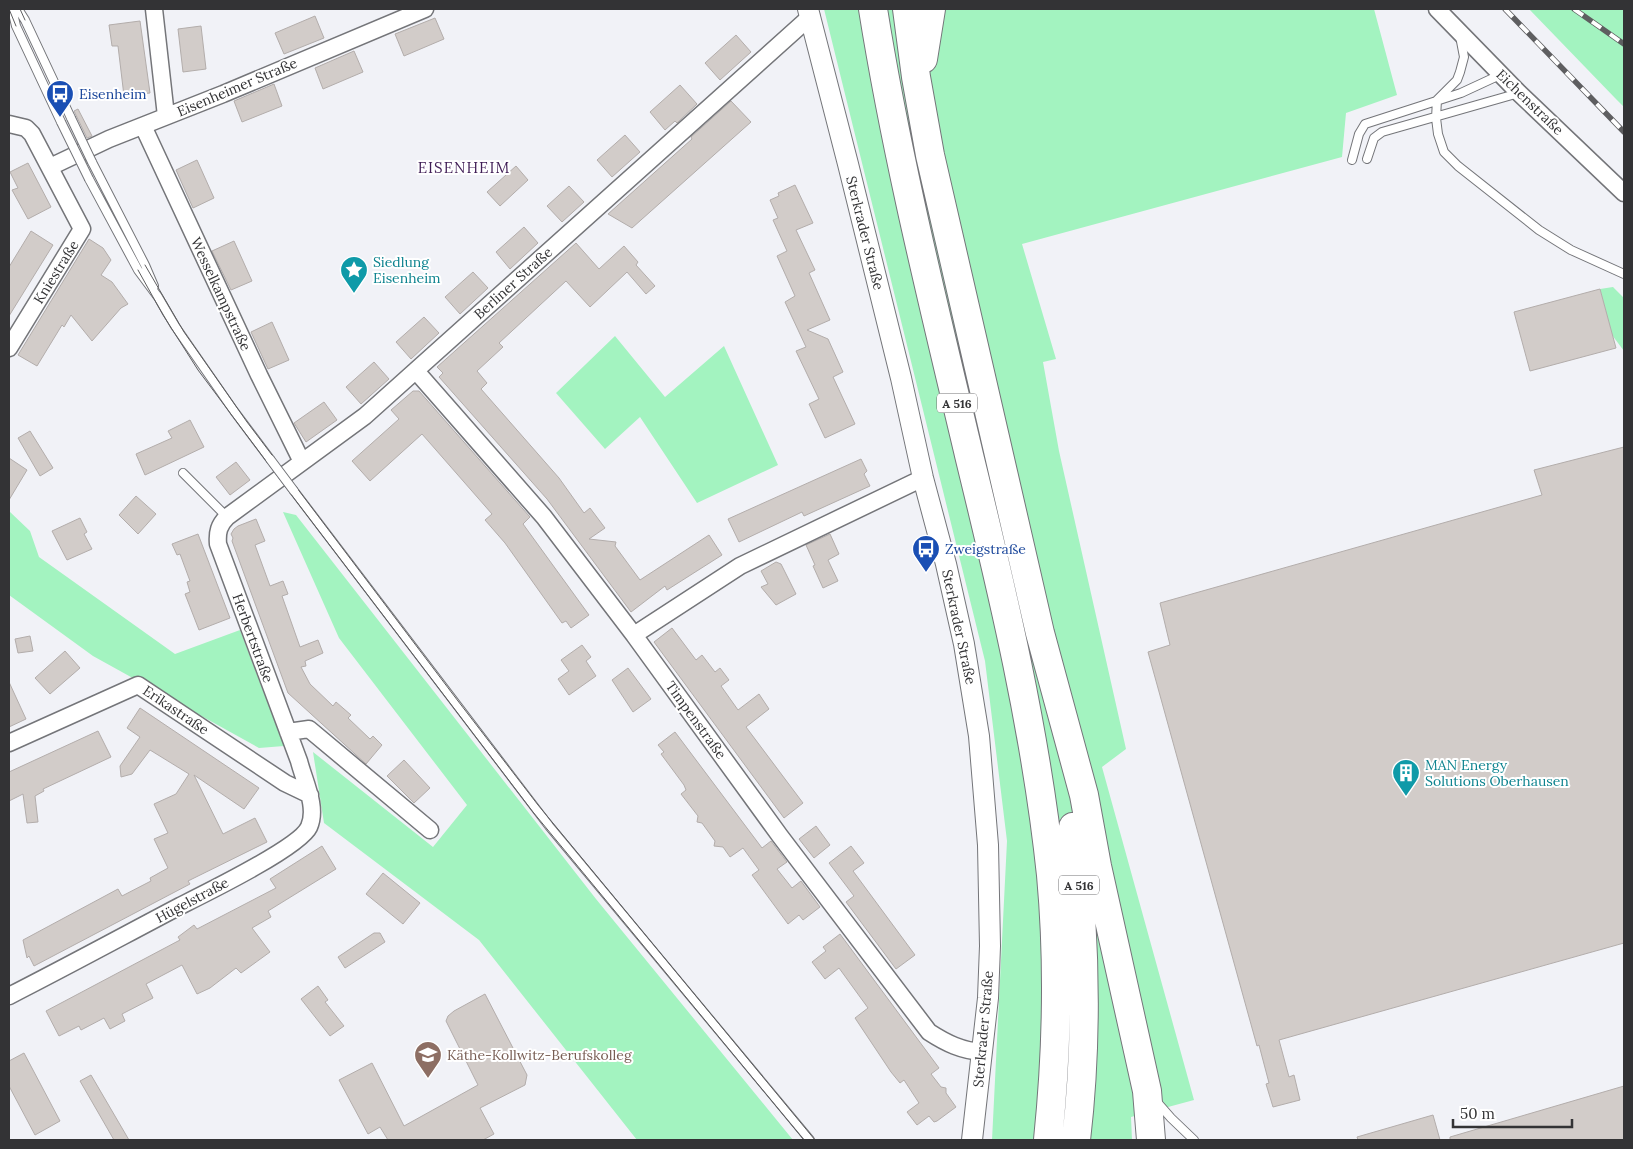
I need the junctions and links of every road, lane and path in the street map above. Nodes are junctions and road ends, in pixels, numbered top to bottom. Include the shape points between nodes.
1 (12, 9) edge
2 (18, 9) edge
3 (154, 9) edge
4 (425, 9) edge
5 (873, 9) edge
6 (907, 9) edge
7 (931, 9) edge
8 (1438, 9) edge
9 (810, 12) edge
10 (1458, 29) junction
11 (1502, 74) junction
12 (916, 77) junction
13 (1519, 93) junction
14 (1438, 100) junction
15 (166, 116) junction
16 (1436, 118) junction
17 (9, 124) edge
18 (143, 126) junction
19 (1367, 159) dead end
20 (1352, 160) dead end
21 (50, 167) junction
22 (1624, 193) edge
23 (1624, 274) edge
24 (158, 297) junction
25 (9, 348) edge
26 (416, 371) junction
27 (302, 462) junction
28 (183, 473) dead end
29 (923, 478) junction
30 (227, 517) junction
31 (1040, 633) junction
32 (634, 635) junction
33 (288, 732) junction
34 (9, 743) edge
35 (299, 761) joint
36 (310, 794) junction
37 (430, 830) dead end
38 (9, 996) edge
39 (983, 1052) junction
40 (1148, 1091) junction
41 (810, 1140) edge
42 (972, 1140) edge
43 (1048, 1140) edge
44 (1076, 1140) edge
45 (1151, 1140) edge
46 (1194, 1140) edge

1 - 24 lane, bridge via 16,26 89,179 138,270
2 - 24 lane, bridge
3 - 15 street
4 - 15 street, Eisenheimer Straße
5 - 43 highway, A 516 via 900,157 1013,640 1036,759 1051,877 1056,980
6 - 12 highway, A 516
7 - 12 highway via 925,54
8 - 10 street, Eichenstraße
9 - 26 street, Berliner Straße
9 - 29 street, Sterkrader Straße
10 - 11 street, Eichenstraße
10 - 14 lane via 1464,57 1460,72 1457,80
11 - 13 street, Eichenstraße
11 - 14 lane
12 - 31 highway, A 516 via 930,155
13 - 16 lane
13 - 22 street, Eichenstraße
14 - 16 lane
14 - 20 lane via 1365,124
15 - 18 street, Eisenheimer Straße
16 - 19 lane via 1382,132 1374,138
16 - 23 lane via 1444,152 1458,166 1539,230
17 - 21 street via 26,128 32,134
18 - 21 street, Eisenheimer Straße
18 - 27 street, Wesselkampstraße via 240,341
21 - 25 street, Kniestraße via 82,230
24 - 41 lane, bridge via 234,411 427,668 550,826
26 - 27 street, Berliner Straße via 365,416
26 - 32 street, Timpenstraße via 544,516
27 - 30 street, Berliner Straße
28 - 30 lane
29 - 32 street via 740,566
29 - 39 street, Sterkrader Straße via 958,618 980,745 990,891 988,998
30 - 33 street, Herbertstraße via 218,528 218,544
31 - 40 highway via 1084,795
31 - 44 highway, A 516 via 1062,750 1077,861 1083,1006
32 - 39 street, Timpenstraße via 780,836 929,1032 948,1044 970,1052
33 - 35 street, Herbertstraße
33 - 37 street via 308,730
34 - 36 street, Erikastraße via 138,685 285,783
35 - 36 street, Hügelstraße
36 - 38 street, Hügelstraße via 309,827 304,835 284,849
39 - 42 street, Sterkrader Straße
40 - 45 highway
40 - 46 lane

